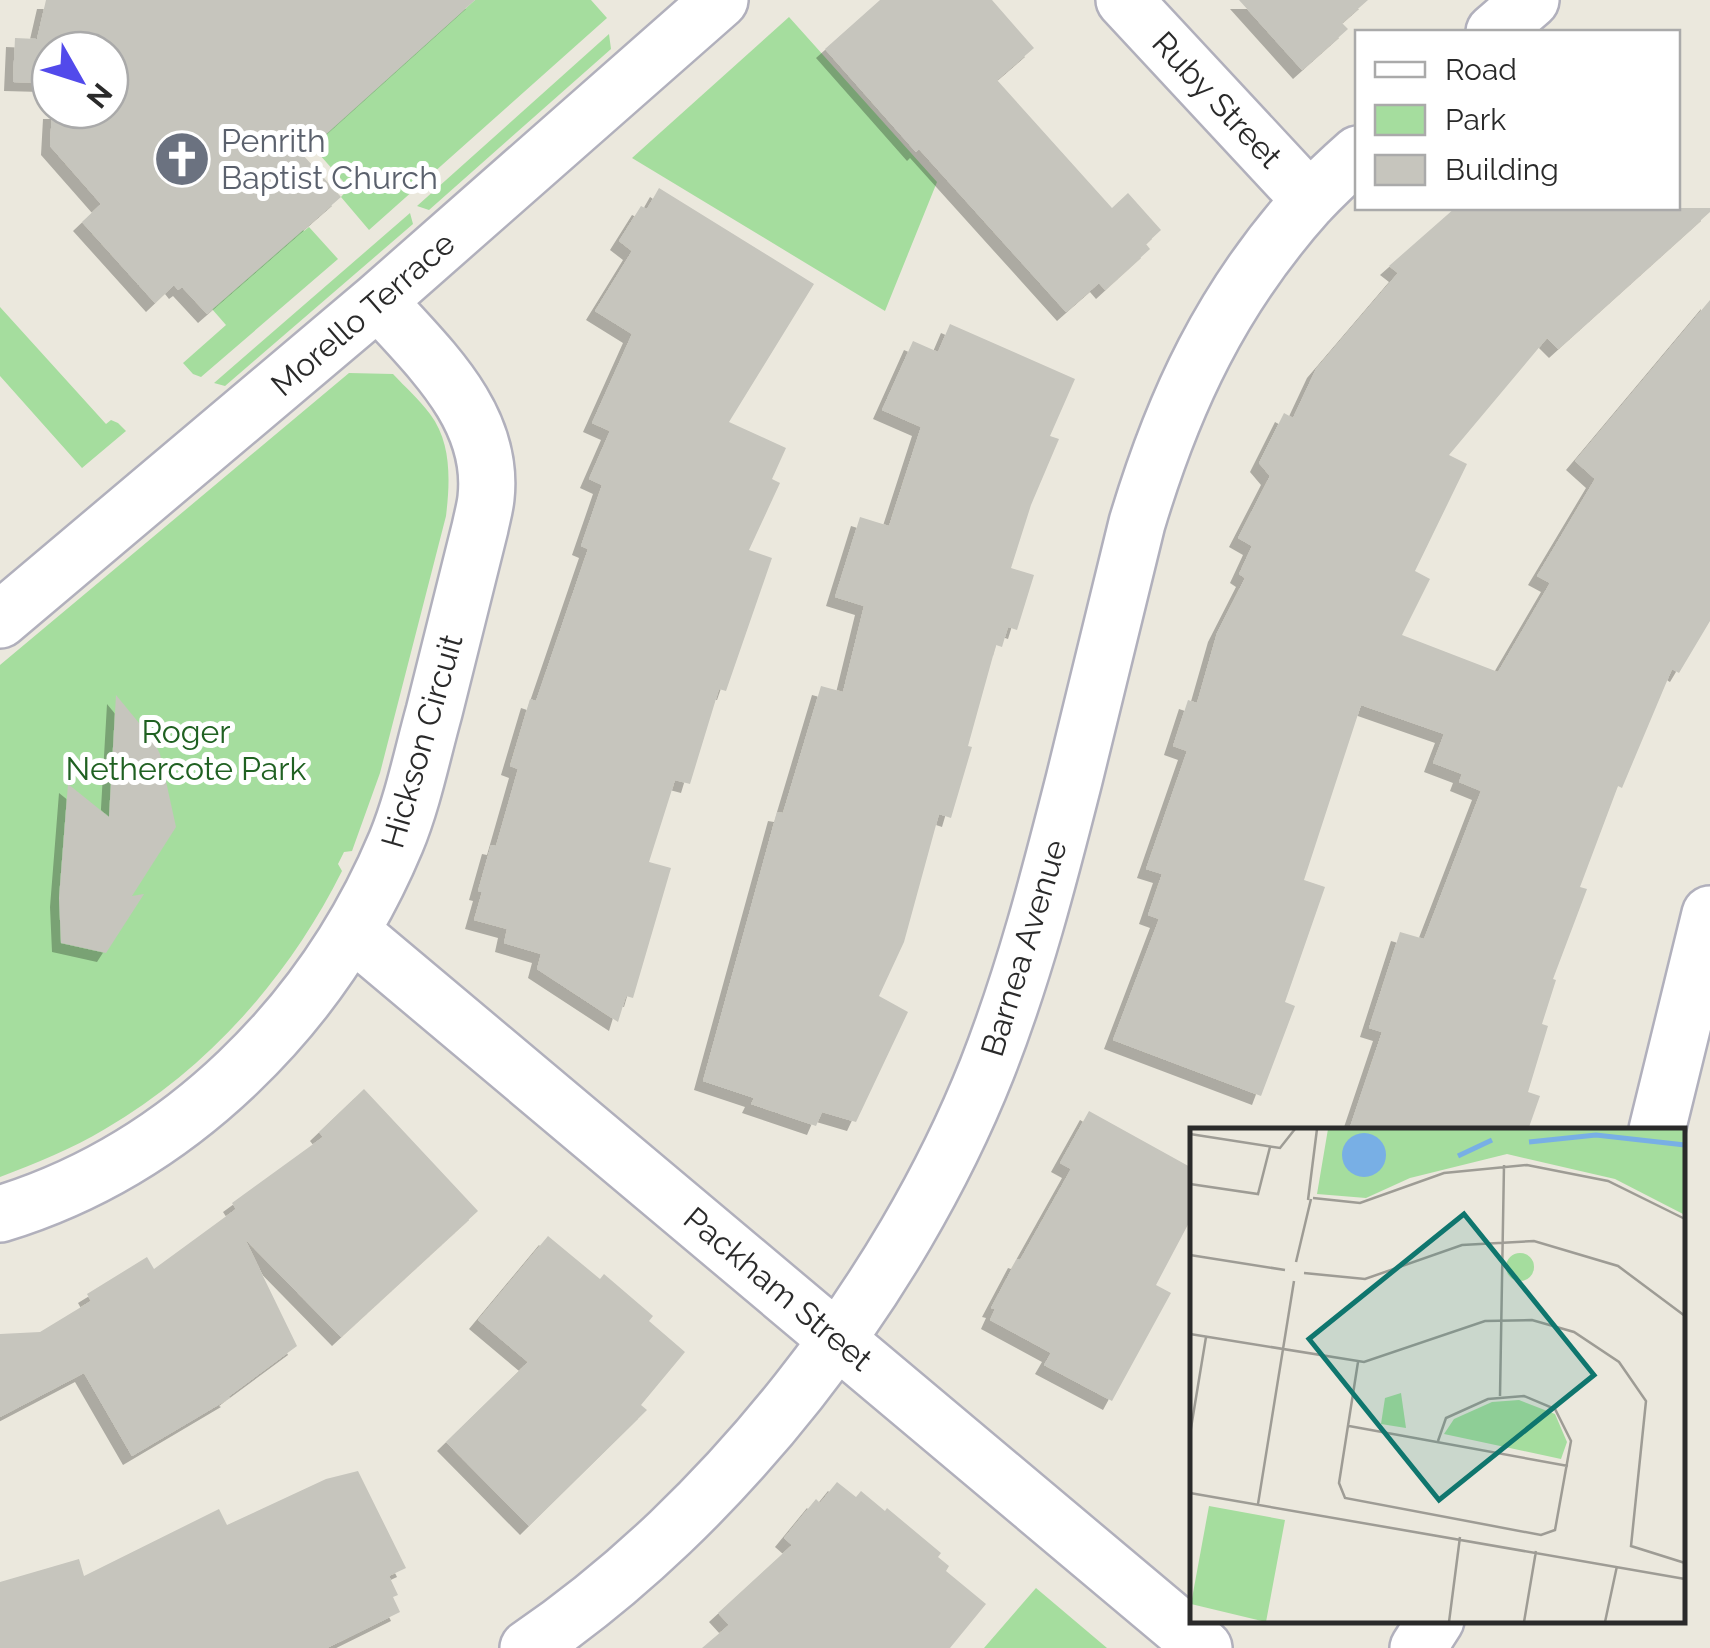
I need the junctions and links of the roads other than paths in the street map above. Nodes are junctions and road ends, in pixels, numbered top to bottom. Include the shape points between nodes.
1 (720, 0) edge
2 (1124, 0) edge
3 (1531, 0) edge
4 (1496, 30) edge
5 (1355, 157) edge
6 (1310, 200) junction
7 (378, 301) junction
8 (0, 620) edge
9 (1710, 914) edge
10 (351, 930) junction
11 (1657, 1128) edge
12 (0, 1214) edge
13 (837, 1339) junction
14 (1434, 1623) edge
15 (528, 1648) edge
16 (1204, 1648) edge
17 (1418, 1648) edge

1 - 7 street, Morello Terrace
2 - 6 street, Ruby Street
3 - 4 street
5 - 6 street, Barnea Avenue
6 - 13 street, Barnea Avenue via 1232,302 1170,423 1009,1011 938,1175
7 - 8 street, Morello Terrace
7 - 10 street, Hickson Circuit via 464,403 483,450 486,496 408,808
9 - 11 street
10 - 12 street, Hickson Circuit via 278,1032 202,1105 123,1160
10 - 13 street, Packham Street
13 - 15 street, Barnea Avenue via 784,1409 671,1533
13 - 16 street, Packham Street
14 - 17 street

